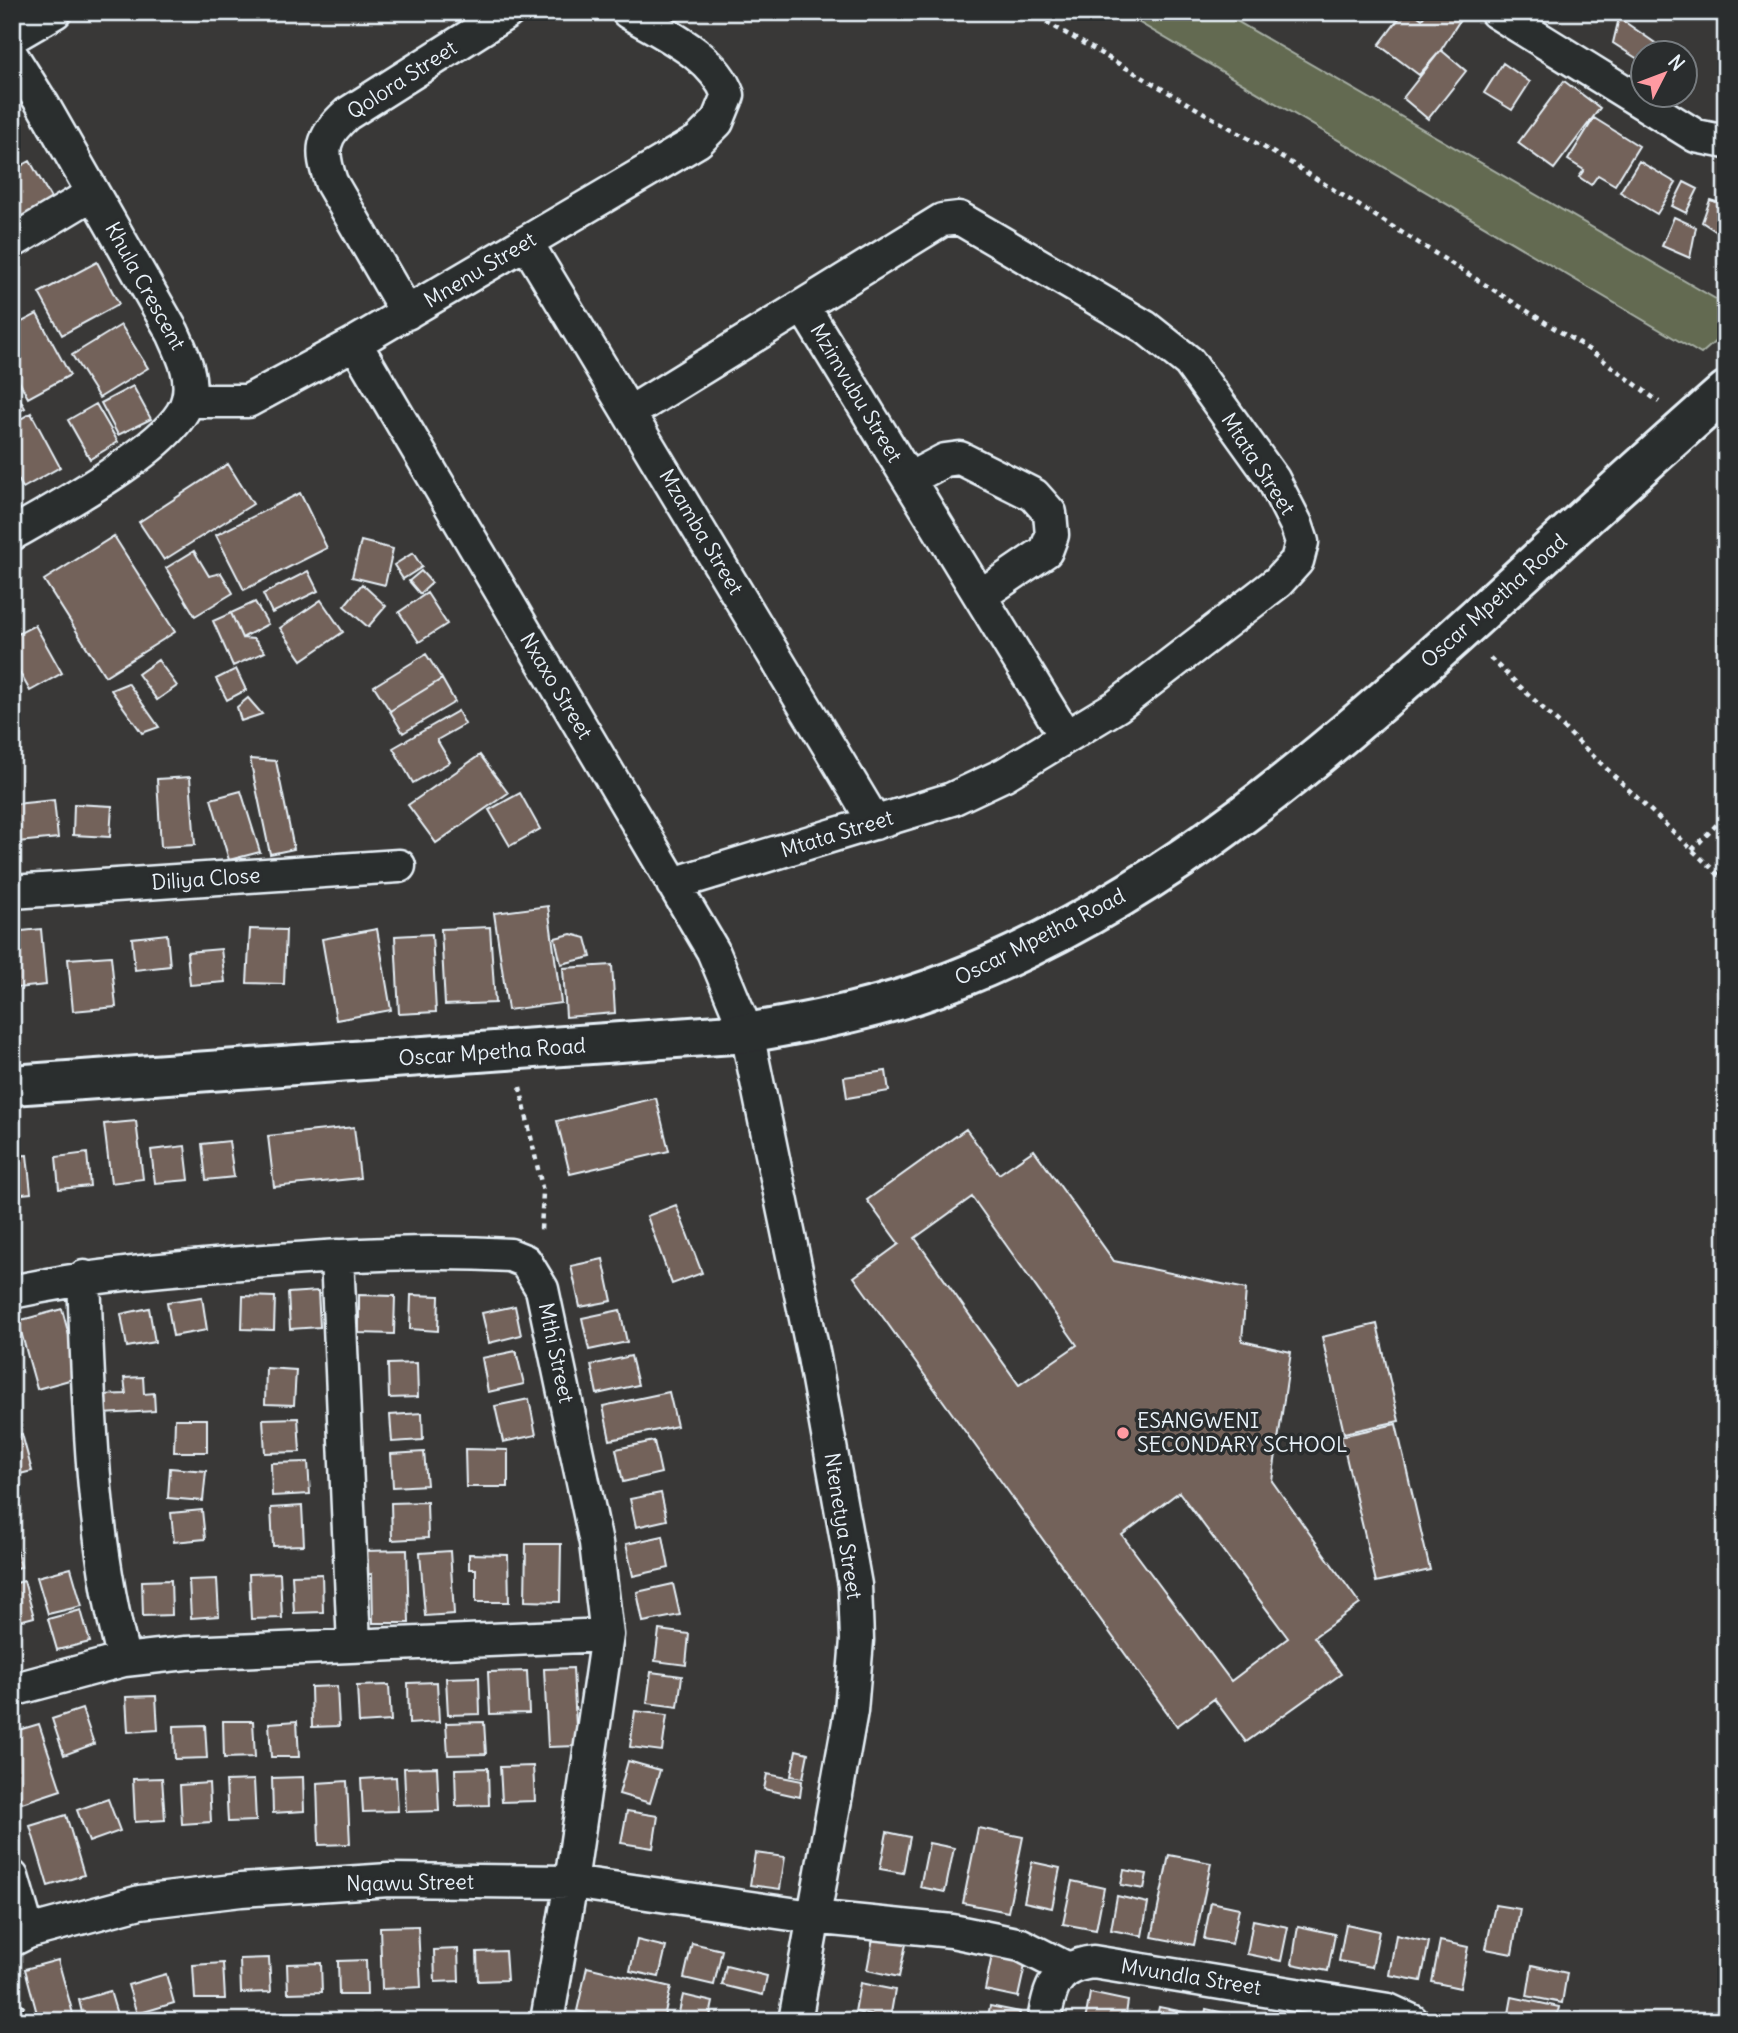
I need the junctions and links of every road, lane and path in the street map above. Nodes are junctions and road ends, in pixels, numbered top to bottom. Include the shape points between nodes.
1 (55, 12) edge
2 (508, 12) edge
3 (628, 12) edge
4 (1029, 12) edge
5 (1496, 12) edge
6 (12, 37) edge
7 (12, 57) edge
8 (1726, 142) edge
9 (92, 194) junction
10 (12, 242) edge
11 (526, 242) junction
12 (803, 306) junction
13 (407, 313) junction
14 (355, 343) junction
15 (1726, 391) edge
16 (188, 401) junction
17 (1665, 406) dead end
18 (629, 413) junction
19 (909, 479) junction
20 (12, 534) edge
21 (980, 596) junction
22 (1482, 650) dead end
23 (1066, 737) junction
24 (1726, 815) edge
25 (875, 822) junction
26 (1692, 850) junction
27 (399, 866) dead end
28 (1726, 882) edge
29 (673, 884) junction
30 (12, 892) edge
31 (747, 1033) junction
32 (519, 1083) dead end
33 (12, 1085) edge
34 (337, 1256) junction
35 (525, 1261) junction
36 (84, 1277) junction
37 (12, 1292) edge
38 (607, 1635) junction
39 (354, 1645) junction
40 (124, 1660) junction
41 (12, 1690) edge
42 (12, 1877) edge
43 (571, 1882) junction
44 (812, 1917) junction
45 (20, 1936) edge
46 (1066, 1968) junction
47 (547, 2021) edge
48 (795, 2021) edge
49 (1044, 2021) edge
50 (1412, 2021) edge

1 - 6 street
2 - 13 street, Qolora Street via 347,114 324,142 323,160 331,182
3 - 11 street, Mnenu Street via 709,63 722,79 728,95 717,122 698,141
4 - 17 path via 1291,163 1591,351
5 - 8 street via 1696,136
7 - 9 street, Khula Crescent
9 - 10 street
9 - 16 street, Khula Crescent via 186,361
11 - 13 street, Mnenu Street
11 - 18 street, Mzamba Street
12 - 18 street, Mtata Street
12 - 19 street, Mzimvubu Street
12 - 23 street, Mtata Street via 942,220 959,218 1145,327 1189,362 1273,479 1302,542 1297,561 1278,582 1117,706
13 - 14 street, Mnenu Street
14 - 16 street, Mnenu Street via 248,401
14 - 29 street, Nxaxo Street
15 - 31 street, Oscar Mpetha Road via 1325,753 1238,820 1134,890 954,981 847,1014
16 - 20 street via 177,420 126,465
18 - 25 street, Mzamba Street
19 - 21 street, Mzimvubu Street
19 - 21 street, Mzimvubu Street via 945,460 960,458 1034,495 1050,513 1052,535 1046,551
21 - 23 street, Mzimvubu Street
22 - 26 path
23 - 25 street, Mtata Street via 952,799
24 - 26 path
25 - 29 street, Mtata Street
26 - 28 path
27 - 30 street, Diliya Close
29 - 31 street, Nxaxo Street via 713,951
31 - 33 street, Oscar Mpetha Road
31 - 44 street, Ntenetya Street via 856,1585 851,1711
32 - 35 path via 544,1192 541,1232
34 - 35 street via 490,1254
34 - 36 street
34 - 39 street
35 - 38 street, Mthi Street via 542,1289 550,1317 596,1543
36 - 37 street
36 - 40 street via 96,1498
38 - 39 street
38 - 43 street, Mthi Street
39 - 40 street
40 - 41 street
42 - 45 street
43 - 44 street, Nqawu Street
43 - 45 street, Nqawu Street via 389,1880 241,1890 140,1902
43 - 47 street, Mthi Street
44 - 46 street, Nqawu Street via 952,1931 1021,1945
44 - 48 street, Ntenetya Street
46 - 49 street via 1052,1987
46 - 50 street, Mvundla Street via 1093,1962 1118,1965 1388,2010

